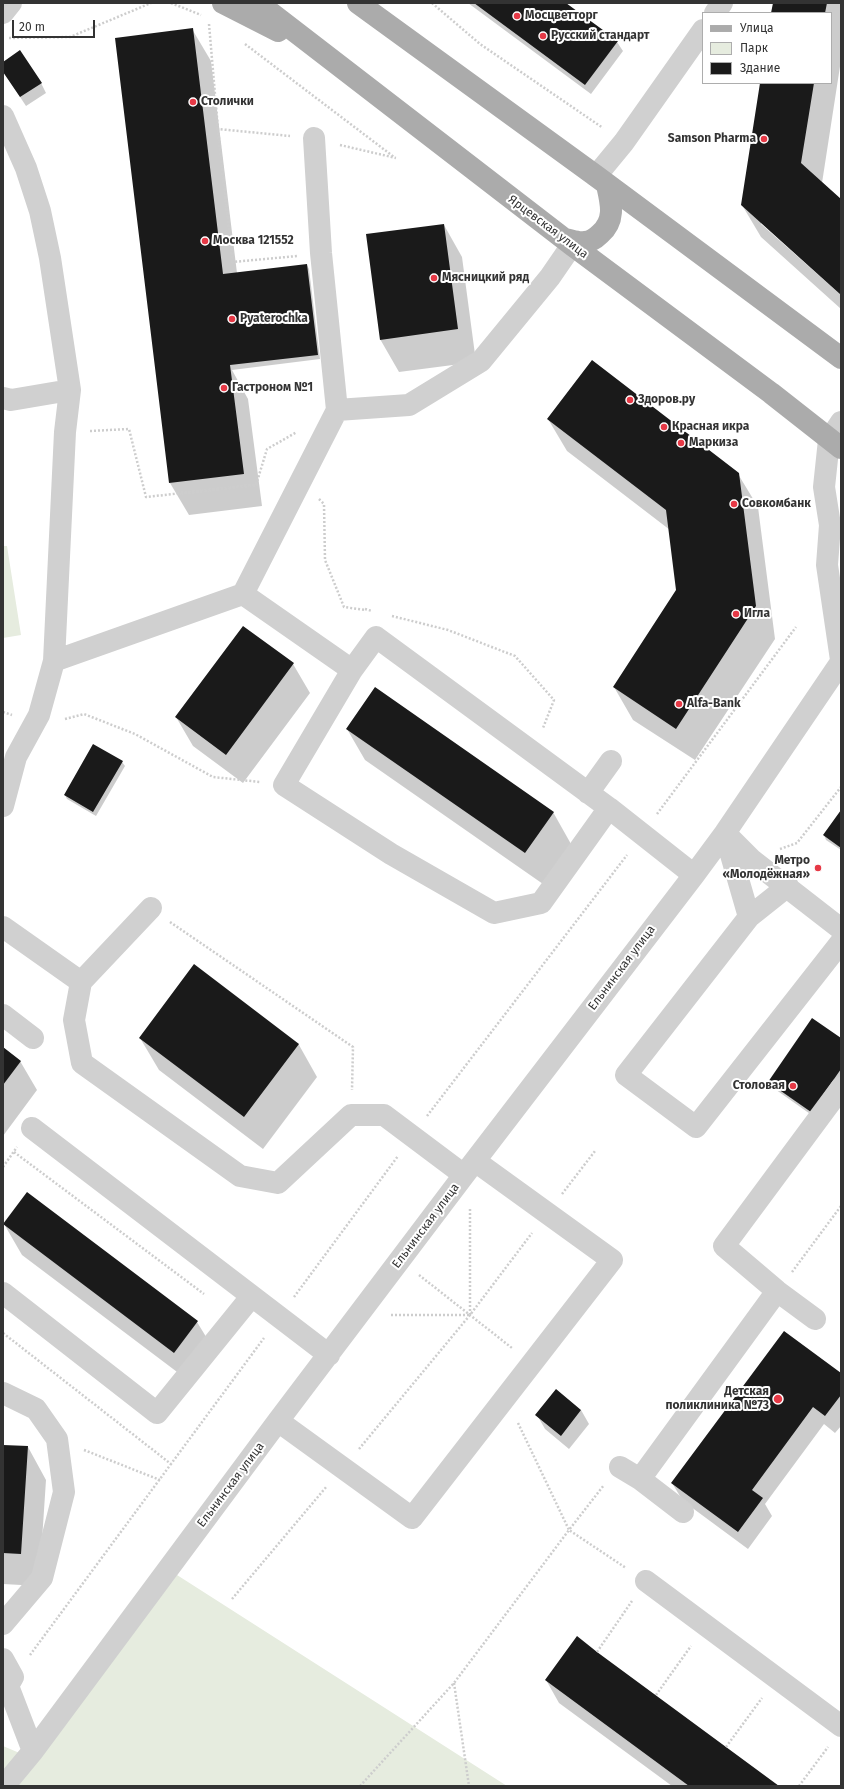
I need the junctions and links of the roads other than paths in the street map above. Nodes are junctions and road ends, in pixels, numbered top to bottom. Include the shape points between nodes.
1 (11, 3) edge
2 (258, 3) edge
3 (358, 3) edge
4 (370, 3) edge
5 (722, 3) edge
6 (216, 10) edge
7 (716, 12) edge
8 (3, 13) edge
9 (702, 31) edge
10 (402, 34) junction
11 (330, 58) junction
12 (3, 116) edge
13 (314, 138) road end
14 (602, 180) junction
15 (569, 242) junction
16 (841, 358) edge
17 (70, 390) junction
18 (3, 398) edge
19 (336, 410) junction
20 (837, 437) edge
21 (830, 525) junction
22 (841, 551) edge
23 (243, 594) junction
24 (54, 661) junction
25 (841, 661) edge
26 (352, 670) junction
27 (10, 756) edge
28 (611, 761) dead end
29 (588, 793) junction
30 (3, 806) edge
31 (609, 808) junction
32 (725, 833) junction
33 (694, 875) junction
34 (788, 886) junction
35 (151, 908) road end
36 (749, 917) junction
37 (3, 927) edge
38 (841, 929) edge
39 (841, 942) edge
40 (80, 982) junction
41 (3, 1015) edge
42 (33, 1038) dead end
43 (841, 1088) edge
44 (32, 1128) dead end
45 (469, 1168) junction
46 (777, 1291) junction
47 (3, 1293) edge
48 (251, 1297) junction
49 (814, 1319) dead end
50 (328, 1355) junction
51 (3, 1393) edge
52 (278, 1421) junction
53 (620, 1467) dead end
54 (640, 1479) junction
55 (683, 1512) dead end
56 (646, 1581) road end
57 (3, 1624) edge
58 (8, 1668) edge
59 (836, 1734) edge
60 (33, 1751) junction
61 (4, 1786) edge

1 - 8 street
2 - 11 main road, Ярцевская улица
3 - 10 main road
4 - 10 main road
5 - 7 street
6 - 11 main road
9 - 14 street via 624,142
10 - 14 main road
11 - 15 main road, Ярцевская улица
12 - 17 street via 26,168 40,211 50,258
13 - 19 street
14 - 15 main road via 612,205 611,218 605,230 596,238 583,242
14 - 16 main road
15 - 19 street via 550,277 481,361 409,404
15 - 20 main road, Ярцевская улица via 771,393
17 - 18 street via 11,400
17 - 24 street
19 - 23 street
20 - 21 street via 824,487
21 - 22 street
21 - 25 street via 827,565
23 - 24 street
23 - 26 street
24 - 27 street via 39,715
25 - 32 street, Ельнинская улица
26 - 29 street via 376,637
26 - 31 street via 284,785 391,854 494,913 541,903
27 - 30 street
28 - 29 street
29 - 31 street
31 - 33 street
32 - 33 street, Ельнинская улица
32 - 34 street via 752,860
32 - 36 street
33 - 45 street, Ельнинская улица
34 - 36 street
34 - 38 street
35 - 40 street
36 - 39 street via 626,1075 696,1127
37 - 40 street
40 - 45 street via 74,1020 82,1063 240,1176 278,1183 351,1115 384,1116 411,1137
41 - 42 street
43 - 46 street via 724,1246
44 - 48 street
45 - 50 street, Ельнинская улица
45 - 52 street via 548,1213 612,1260 412,1518
46 - 49 street
46 - 54 street
47 - 48 street via 157,1413
48 - 50 street
50 - 52 street, Ельнинская улица
51 - 57 street via 36,1409 57,1439 64,1492 42,1578
52 - 60 street, Ельнинская улица
53 - 54 street
54 - 55 street
56 - 59 street via 777,1678
58 - 60 street via 8,1686
60 - 61 street, Ельнинская улица

